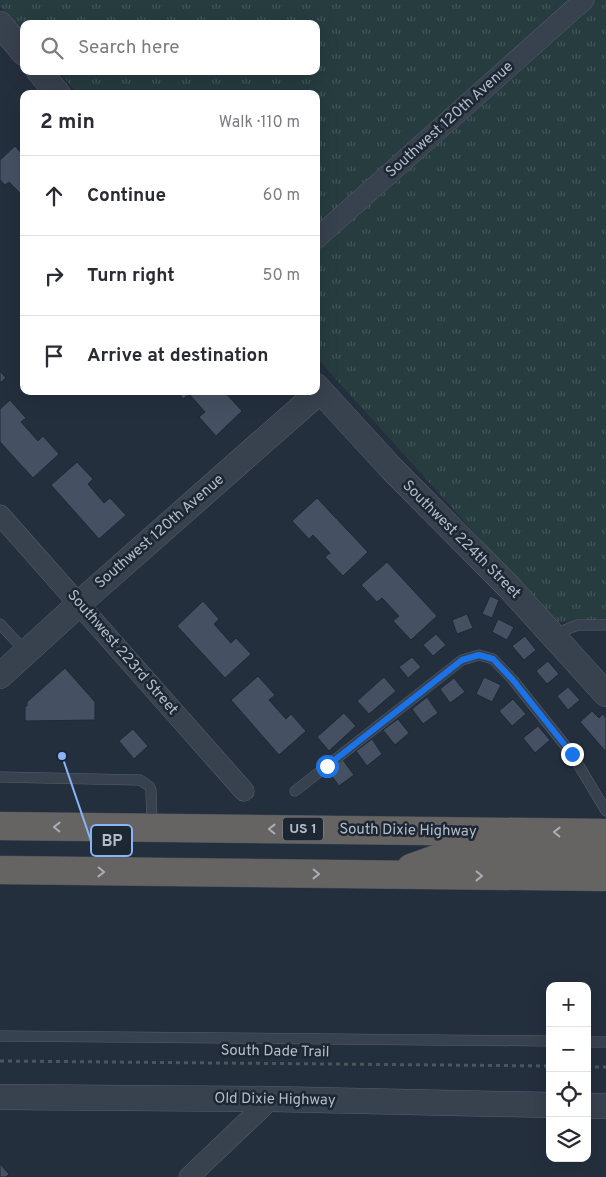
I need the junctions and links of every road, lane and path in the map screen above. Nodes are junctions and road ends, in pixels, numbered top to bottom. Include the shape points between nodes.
1 (584, 0) edge
2 (0, 24) edge
3 (20, 48) edge
4 (42, 75) edge
5 (55, 90) edge
6 (320, 235) edge
7 (320, 390) edge
8 (310, 395) edge
9 (0, 515) edge
10 (79, 604) junction
11 (0, 624) edge
12 (606, 626) edge
13 (552, 635) junction
14 (26, 652) junction
15 (0, 676) edge
16 (606, 694) edge
17 (0, 777) edge
18 (244, 791) dead end
19 (295, 791) dead end
20 (606, 812) edge
21 (0, 826) edge
22 (152, 828) junction
23 (606, 833) edge
24 (606, 858) edge
25 (0, 870) edge
26 (393, 875) junction
27 (606, 877) edge
28 (0, 1036) edge
29 (546, 1041) edge
30 (591, 1042) edge
31 (606, 1042) edge
32 (0, 1060) edge
33 (546, 1066) edge
34 (591, 1066) edge
35 (606, 1067) edge
36 (0, 1097) edge
37 (271, 1099) junction
38 (546, 1105) edge
39 (591, 1106) edge
40 (606, 1106) edge
41 (189, 1177) edge

1 - 6 street, Southwest 120th Avenue
2 - 3 street
4 - 5 street
7 - 13 street, Southwest 224th Street
8 - 10 street, Southwest 120th Avenue
9 - 10 street, Southwest 223rd Street
10 - 14 street, Southwest 120th Avenue
10 - 18 street, Southwest 223rd Street
11 - 14 lane
12 - 13 lane via 578,625
13 - 16 street, Southwest 224th Street
14 - 15 street, Southwest 120th Avenue
17 - 22 lane via 140,780 151,790
19 - 20 lane via 462,660 479,655 493,659 513,680 572,754
22 -> 21 highway, South Dixie Highway / US 1
23 -> 22 highway, South Dixie Highway / US 1
24 - 26 highway via 450,854
25 -> 26 highway
26 -> 27 highway
28 - 29 lane
30 - 31 lane
32 - 33 path, South Dade Trail
34 - 35 path
36 - 37 street, Old Dixie Highway
37 - 38 street, Old Dixie Highway
37 - 41 street
39 - 40 street

